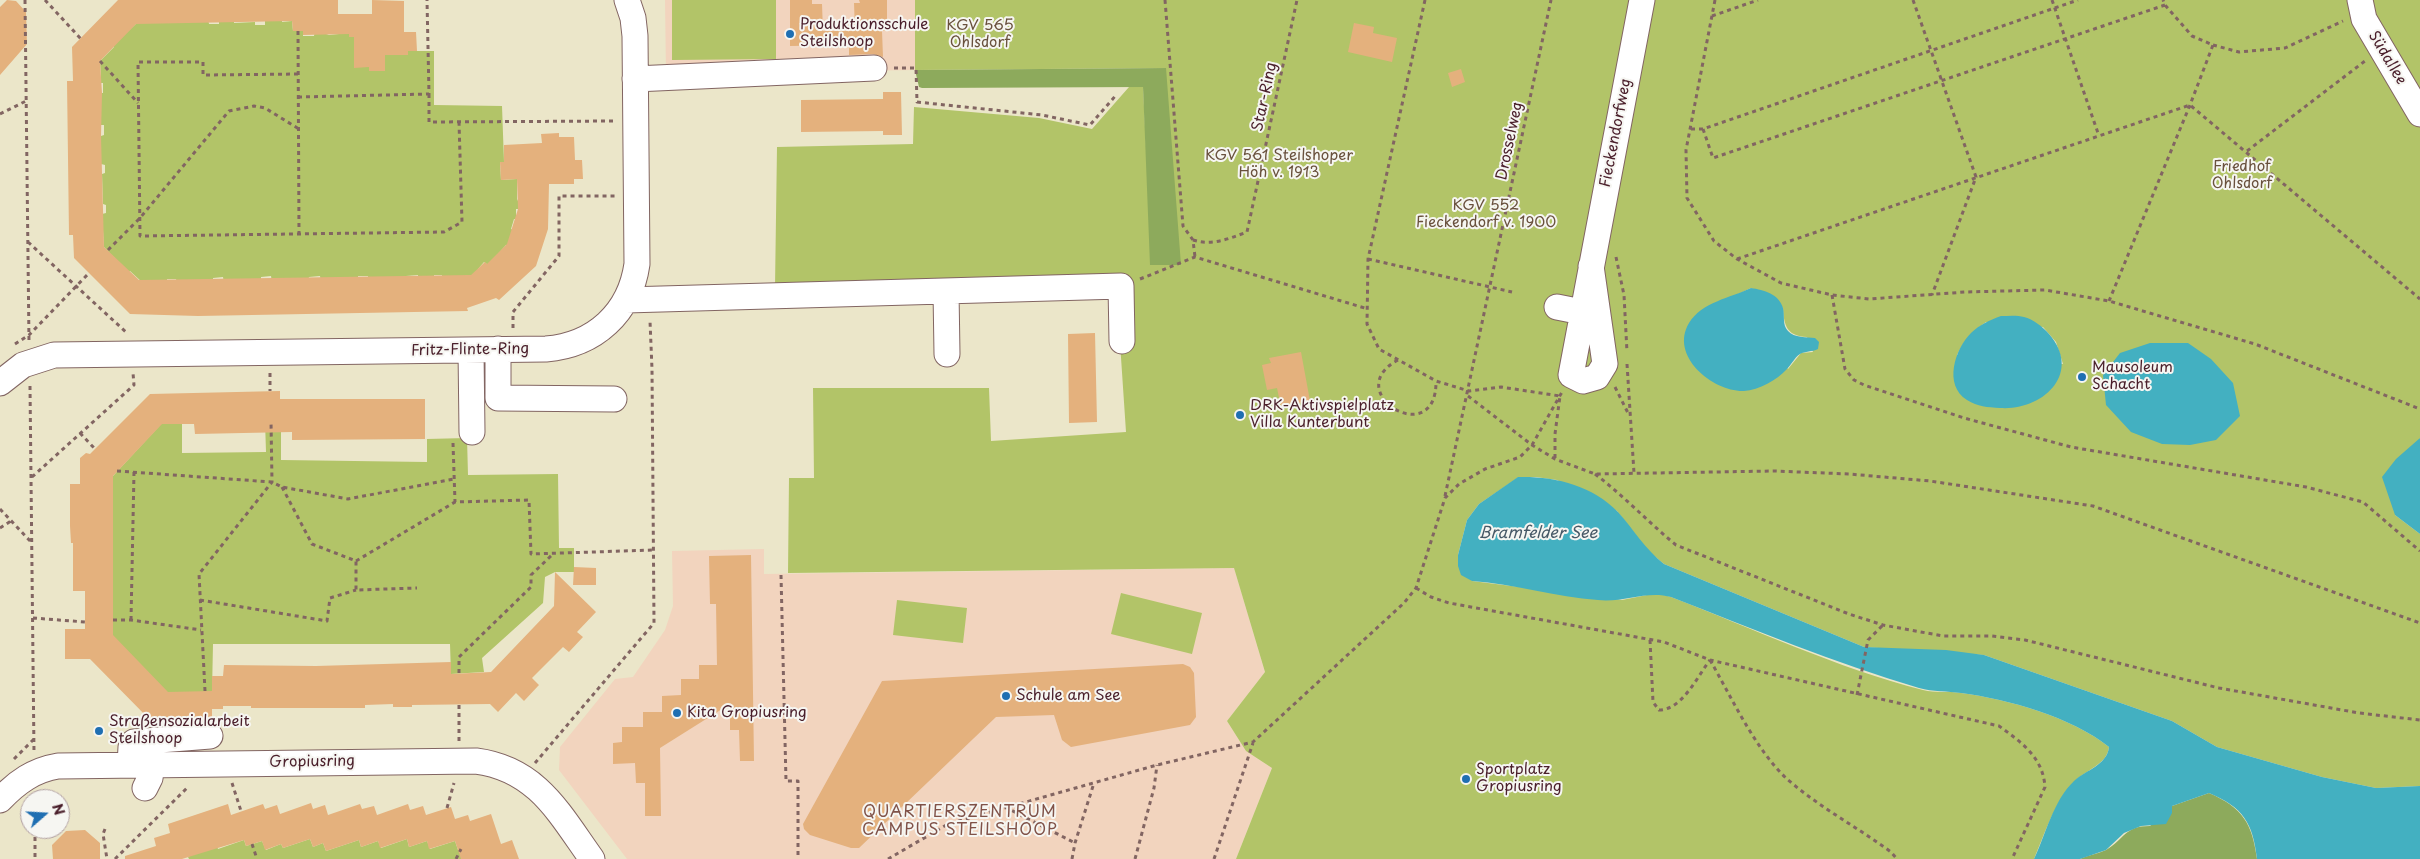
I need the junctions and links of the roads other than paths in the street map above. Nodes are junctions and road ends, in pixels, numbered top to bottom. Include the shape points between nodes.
1 (627, 0) edge
2 (1642, 0) edge
3 (2360, 6) edge
4 (874, 68) road end
5 (635, 79) junction
6 (2420, 114) edge
7 (1582, 272) junction
8 (946, 291) junction
9 (626, 300) junction
10 (1557, 307) dead end
11 (1582, 312) junction
12 (1122, 341) dead end
13 (505, 349) junction
14 (472, 350) junction
15 (947, 354) dead end
16 (0, 383) edge
17 (614, 399) dead end
18 (462, 435) road end
19 (210, 736) dead end
20 (141, 765) junction
21 (145, 788) dead end
22 (0, 800) edge
23 (592, 859) edge

1 - 5 street, Fritz-Flinte-Ring via 634,27
2 - 7 street, Fieckendorfweg
3 - 6 street, Südallee
4 - 5 street
5 - 9 street, Fritz-Flinte-Ring via 638,264 634,284
7 - 11 street, Fieckendorfweg
7 - 11 street, Fieckendorfweg via 1605,364 1593,379 1565,386
8 - 9 street
8 - 12 street via 1121,286
8 - 15 street
9 - 13 street, Fritz-Flinte-Ring via 608,324 584,340 556,348
10 - 11 street
13 - 14 street, Fritz-Flinte-Ring
13 - 17 street via 498,398
14 - 16 street, Fritz-Flinte-Ring via 54,355 23,365
14 - 18 street
19 - 20 street via 134,742 131,747
20 - 21 street via 150,778
20 - 22 street, Gropiusring via 58,766 20,781
20 - 23 street, Gropiusring via 460,761 496,765 515,772 547,797

